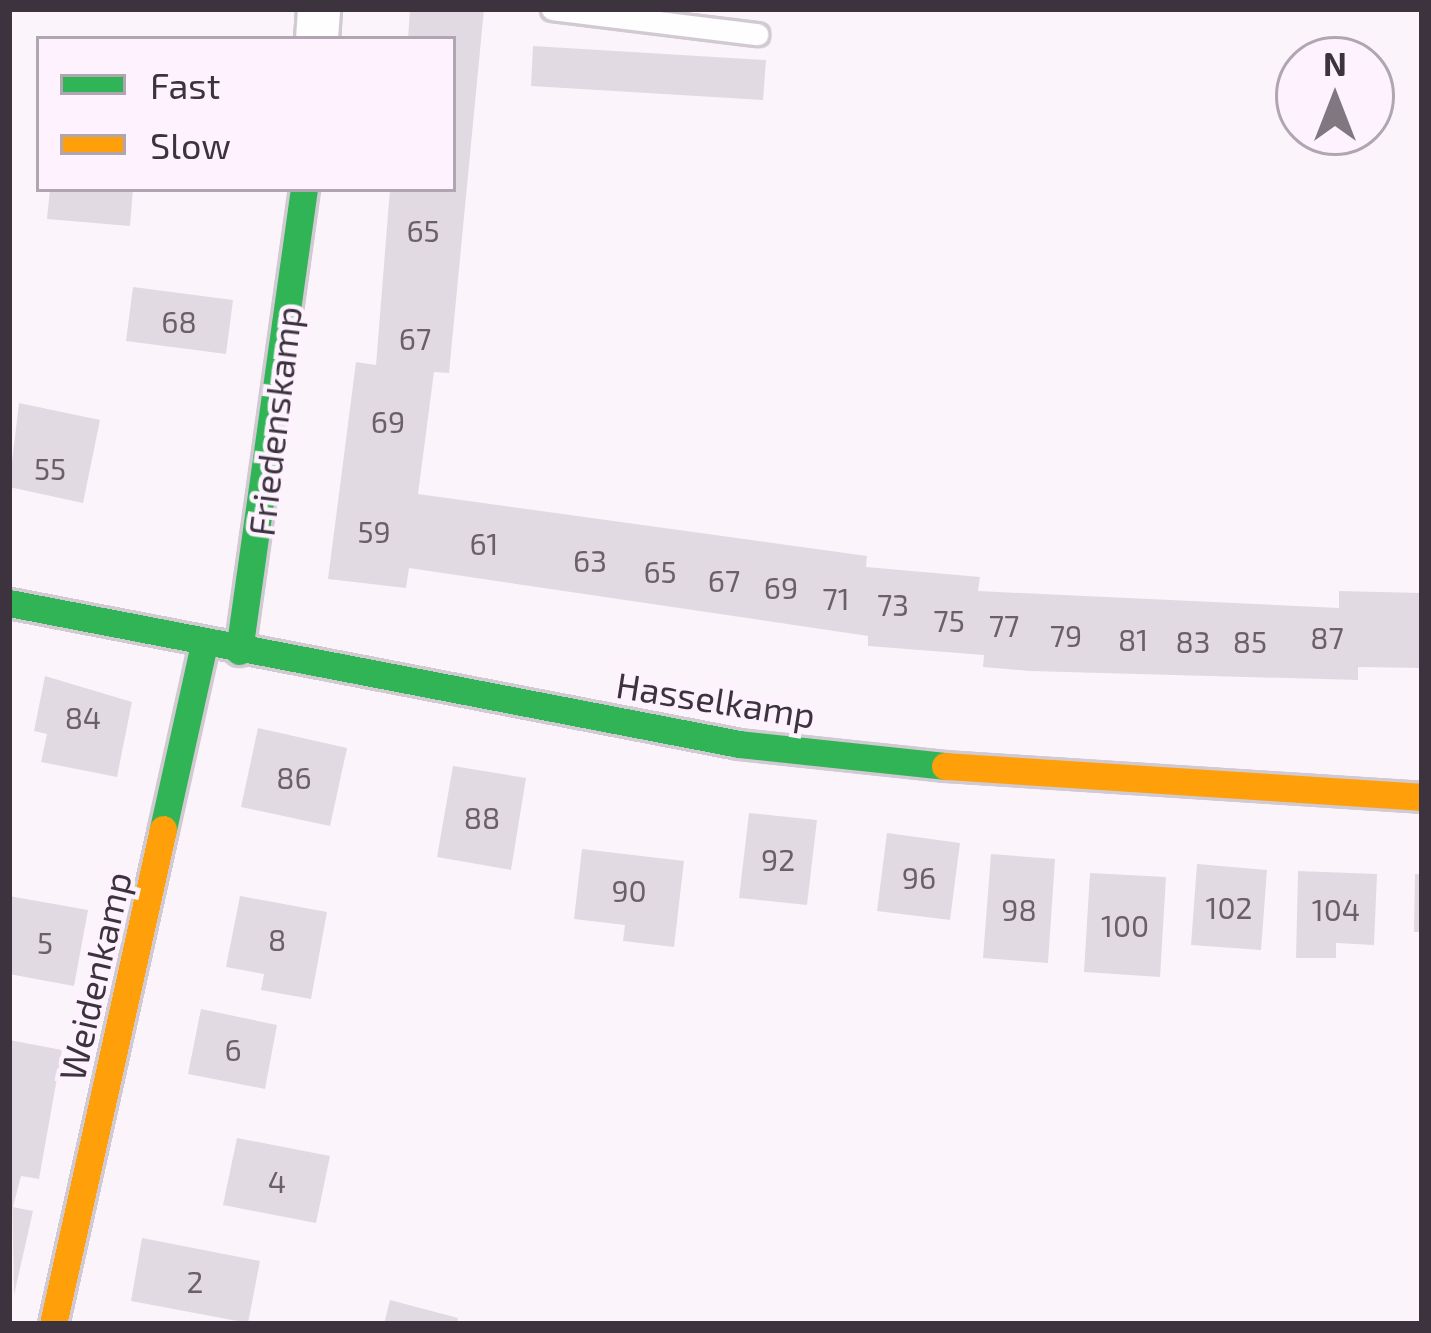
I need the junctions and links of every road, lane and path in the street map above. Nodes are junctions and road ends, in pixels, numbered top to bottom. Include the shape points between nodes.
1 (552, 9) edge
2 (757, 34) dead end
3 (304, 192) edge
4 (9, 603) edge
5 (204, 644) junction
6 (239, 651) junction
7 (1422, 797) edge
8 (53, 1324) edge

1 - 2 lane
3 - 6 street, Friedenskamp
4 - 5 street, Hasselkamp
5 - 6 street, Hasselkamp
5 - 8 street, Weidenkamp
6 - 7 street, Hasselkamp via 739,743 1011,773

